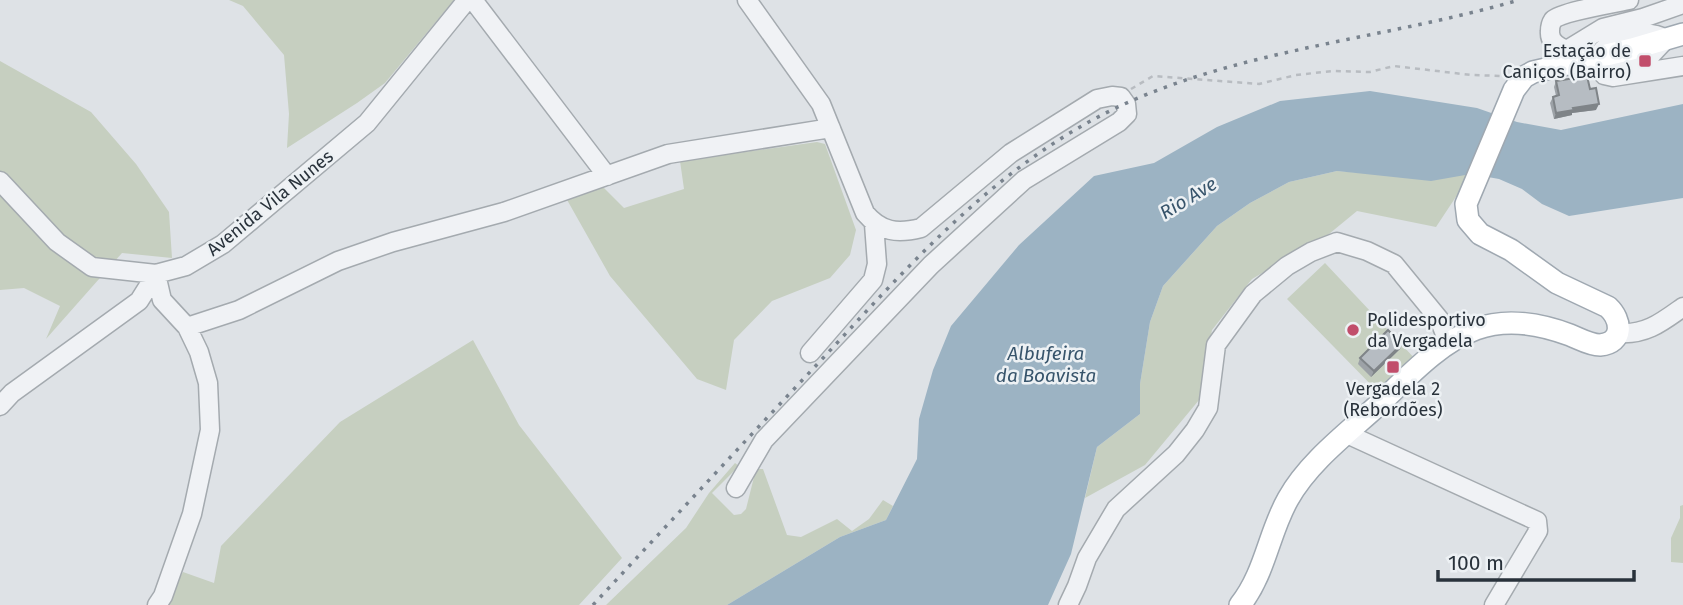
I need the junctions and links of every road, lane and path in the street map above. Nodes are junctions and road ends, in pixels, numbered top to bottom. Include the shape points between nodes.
1 (467, 0) edge
2 (473, 0) edge
3 (747, 0) edge
4 (1629, 0) edge
5 (1679, 6) edge
6 (1683, 25) edge
7 (1674, 36) edge
8 (1594, 59) junction
9 (1683, 66) edge
10 (1524, 77) junction
11 (1112, 96) junction
12 (831, 128) junction
13 (607, 176) junction
14 (0, 181) edge
15 (874, 224) junction
16 (156, 274) junction
17 (1683, 307) edge
18 (187, 327) junction
19 (1619, 334) junction
20 (1450, 344) junction
21 (810, 353) dead end
22 (0, 406) edge
23 (1347, 434) junction
24 (736, 488) dead end
25 (157, 605) edge
26 (1068, 605) edge
27 (1240, 605) edge
28 (1494, 605) edge

1 - 16 street, Avenida Vila Nunes via 367,123 223,244 186,266
2 - 13 street
3 - 12 street via 821,104
4 - 5 street via 1553,20 1554,43 1567,50 1603,28
5 - 6 street
7 - 8 main road
8 - 9 street via 1604,75 1613,77
8 - 10 main road
10 - 11 path via 1394,66 1370,72 1296,75 1259,84 1153,76
10 - 19 main road via 1466,204 1468,220 1480,234 1556,283 1608,307 1618,319
11 - 15 street via 1097,99 1010,153 921,228 906,232
11 - 24 street via 1121,97 1127,114 1024,180 931,265 764,440
12 - 13 street via 668,154
12 - 15 street via 864,213
13 - 18 street via 338,261 239,310
14 - 16 street, Avenida Vila Nunes via 57,242 92,267
15 - 21 street via 877,264 873,280
16 - 18 street via 162,300
16 - 22 street via 139,302
17 - 19 street via 1656,327
18 - 25 street via 208,383 210,430 192,514
19 - 20 main road via 1599,345 1546,328 1506,323 1476,329
20 - 23 main road
20 - 26 street via 1438,319 1394,264 1367,251 1336,242 1287,266 1253,294 1216,345 1208,408 1176,454 1116,509 1087,558
23 - 27 main road via 1309,470 1287,499
23 - 28 street via 1537,521 1538,531

